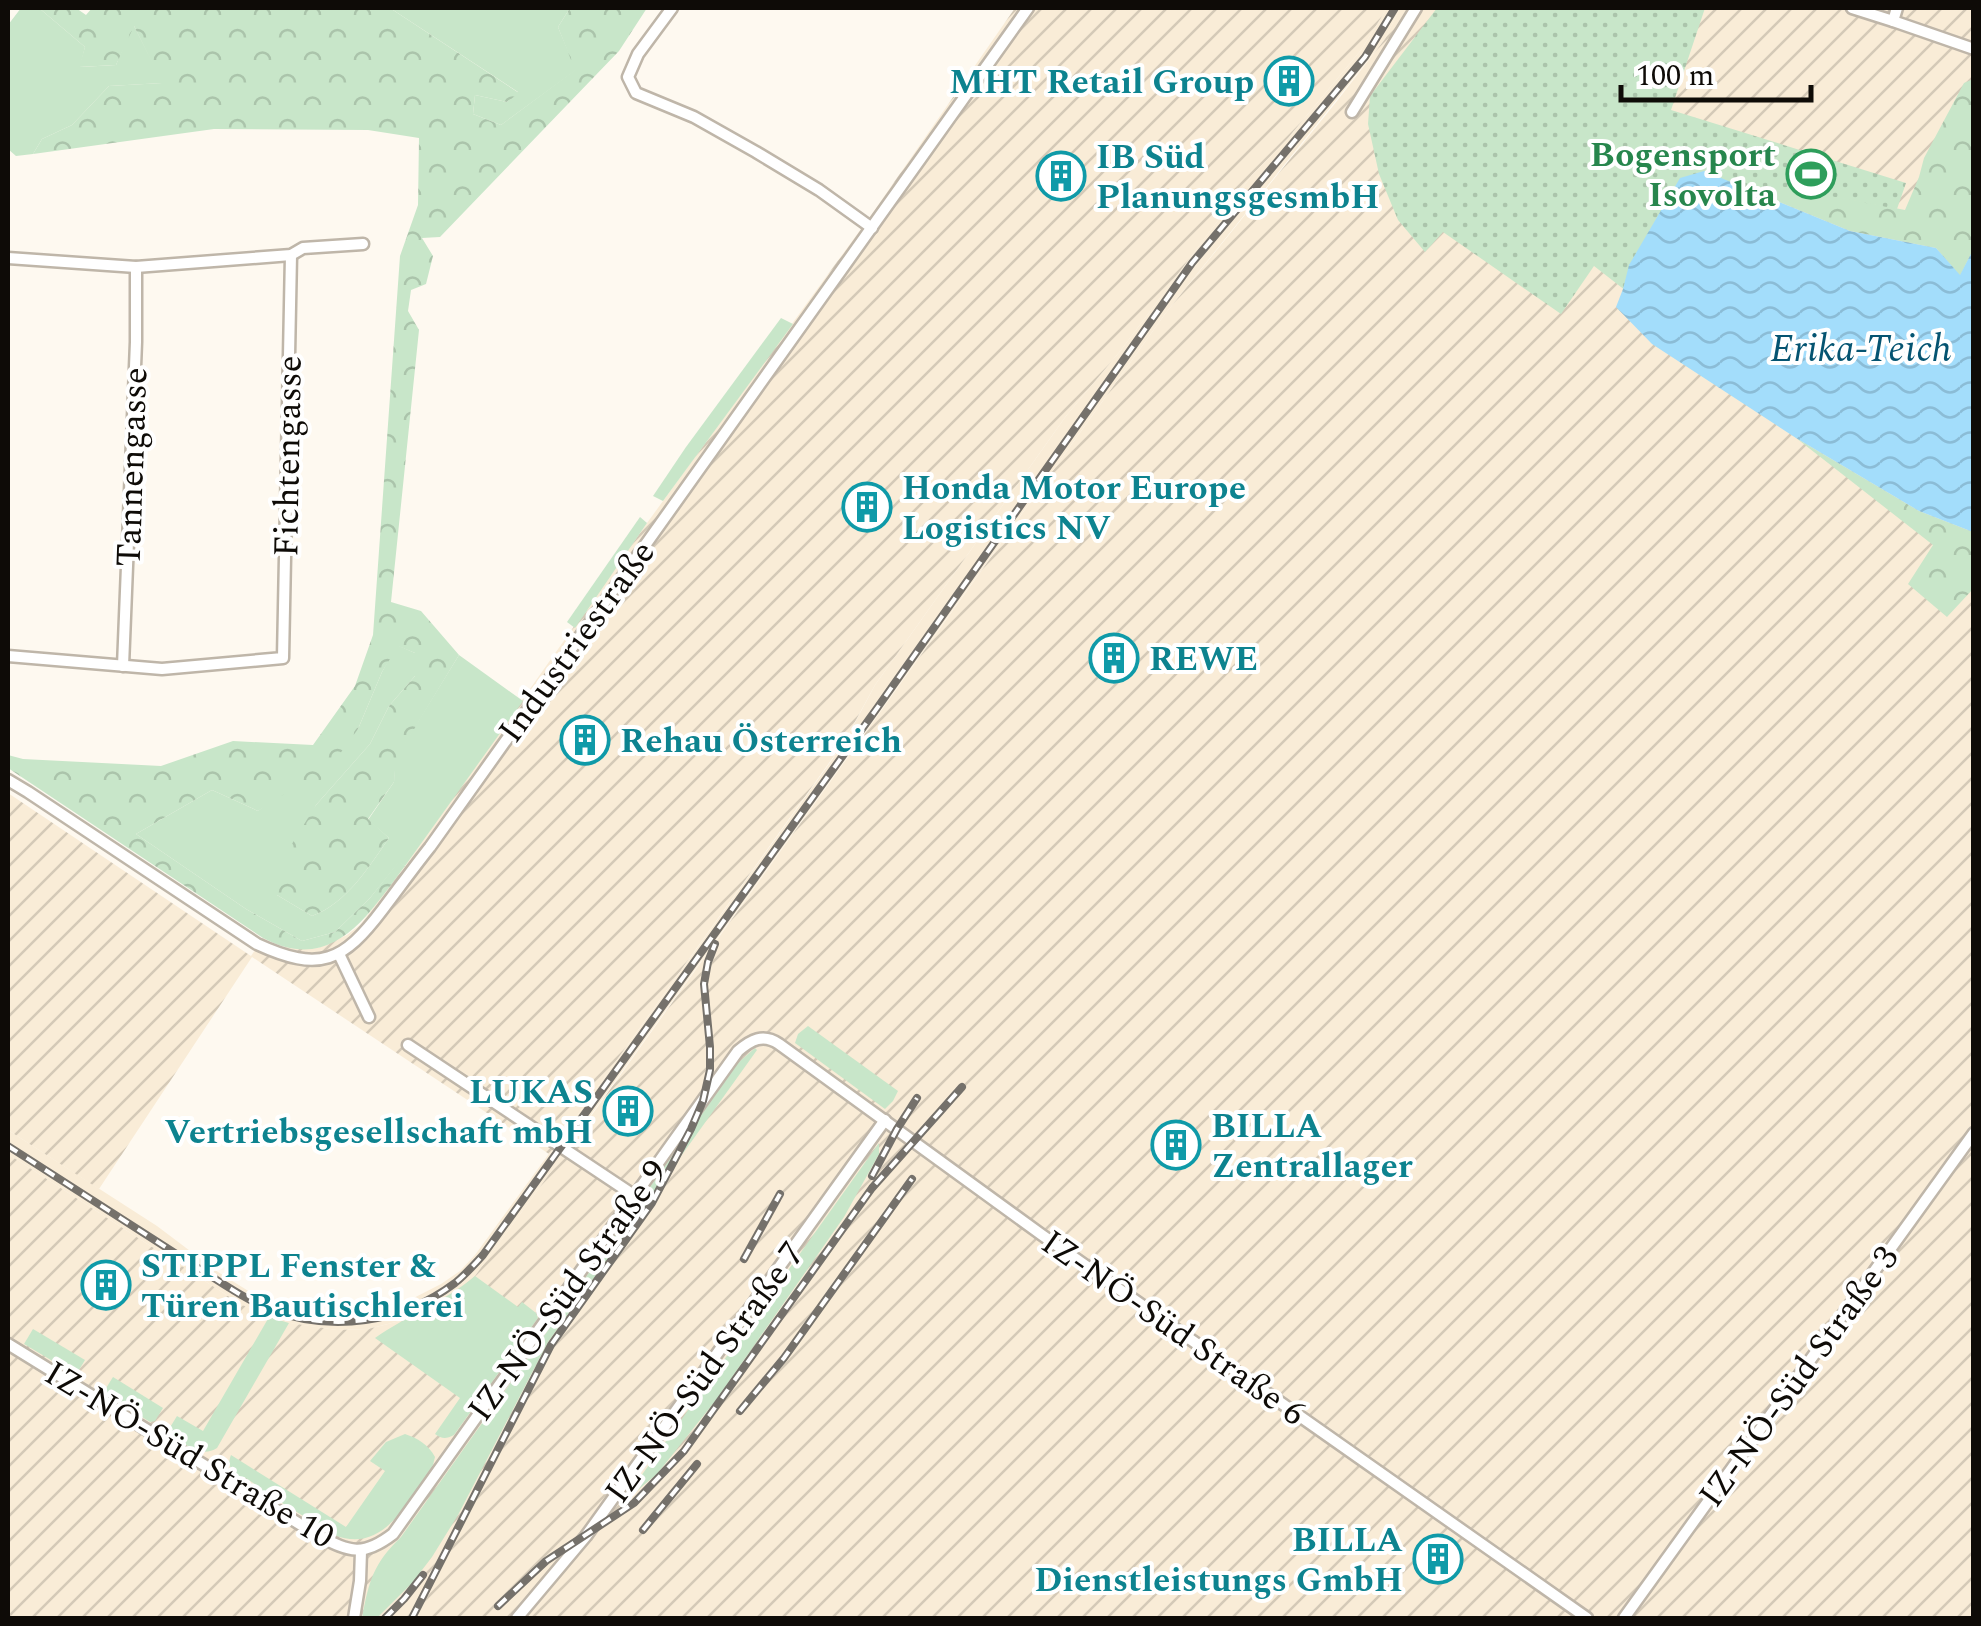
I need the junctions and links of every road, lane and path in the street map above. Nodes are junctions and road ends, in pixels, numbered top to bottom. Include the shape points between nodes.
1 (672, 8) edge
2 (1028, 8) edge
3 (1416, 8) edge
4 (1852, 8) edge
5 (1897, 8) edge
6 (1892, 22) junction
7 (1974, 49) edge
8 (1352, 112) dead end
9 (872, 228) junction
10 (363, 244) dead end
11 (292, 255) junction
12 (8, 258) edge
13 (136, 267) junction
14 (8, 656) edge
15 (124, 666) junction
16 (8, 780) edge
17 (339, 954) junction
18 (369, 1017) dead end
19 (761, 1038) joint
20 (408, 1045) dead end
21 (885, 1120) junction
22 (1974, 1133) edge
23 (635, 1196) junction
24 (8, 1344) edge
25 (377, 1546) joint
26 (361, 1551) junction
27 (354, 1618) edge
28 (517, 1618) edge
29 (1587, 1618) edge
30 (1624, 1618) edge

1 - 9 street via 628,76 636,92 745,145
2 - 9 street, Industriestraße
3 - 8 street
4 - 6 street
5 - 6 street
6 - 7 street
9 - 17 street, Industriestraße via 430,846 362,938
10 - 11 street via 304,248
11 - 13 street
11 - 15 street, Fichtengasse via 283,658
12 - 13 street
13 - 15 street, Tannengasse
14 - 15 street
16 - 17 street via 258,944 285,957
17 - 18 street
19 - 21 street, IZ-NÖ-Süd Straße 6
19 - 23 street, IZ-NÖ-Süd Straße 9 via 738,1051
20 - 23 street
21 - 28 street, IZ-NÖ-Süd Straße 7 via 586,1536
21 - 29 street, IZ-NÖ-Süd Straße 6
22 - 30 street, IZ-NÖ-Süd Straße 3
23 - 25 street, IZ-NÖ-Süd Straße 9
24 - 26 street, IZ-NÖ-Süd Straße 10 via 319,1536
25 - 26 street, IZ-NÖ-Süd Straße 10
26 - 27 street

